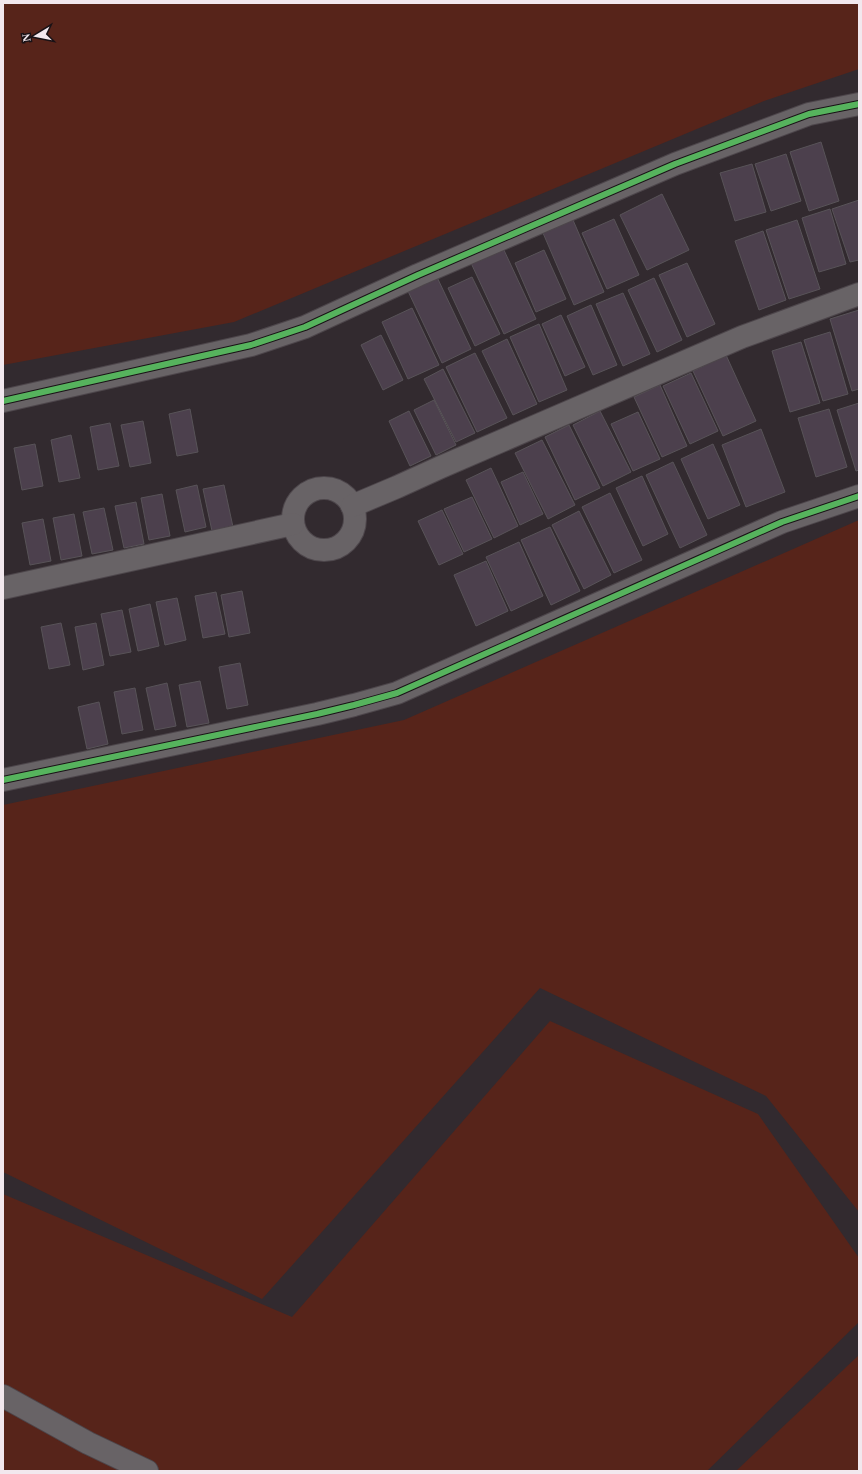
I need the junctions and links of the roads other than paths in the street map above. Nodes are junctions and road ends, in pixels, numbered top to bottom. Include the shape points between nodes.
1 (859, 104) edge
2 (859, 294) edge
3 (3, 400) edge
4 (859, 496) edge
5 (352, 506) junction
6 (293, 524) junction
7 (3, 588) edge
8 (3, 780) edge
9 (3, 1396) edge
10 (147, 1471) edge

1 - 3 street via 809,114 674,164 283,335 251,345
2 - 5 street via 742,337
4 - 8 street via 782,522 397,693 316,714
5 - 6 street via 336,490 314,490 304,495 297,503
5 - 6 street via 355,520 350,535 340,546 326,550 311,548 299,538
6 - 7 street
9 - 10 street via 88,1443

